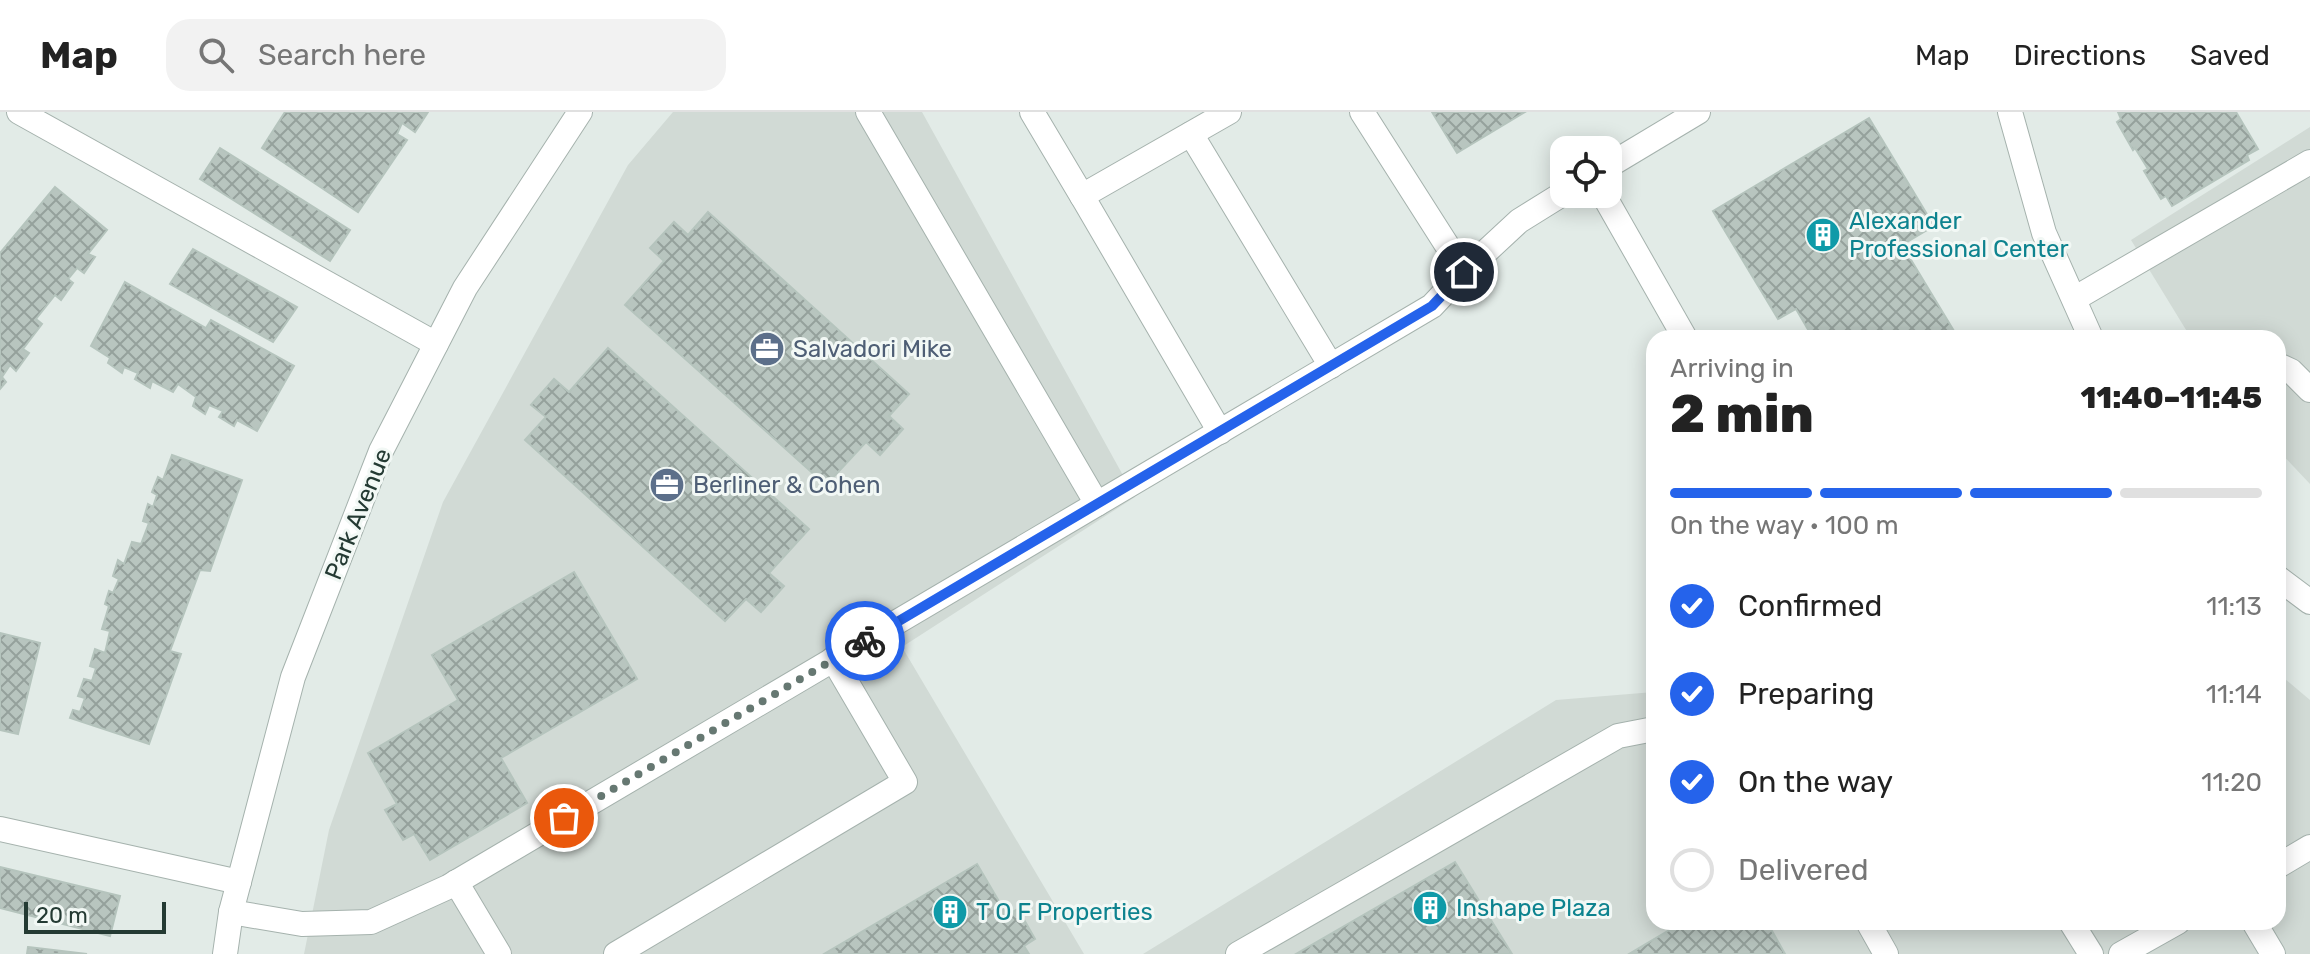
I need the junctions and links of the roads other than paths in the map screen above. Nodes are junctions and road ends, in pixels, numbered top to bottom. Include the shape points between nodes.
1 (19, 112) edge
2 (580, 112) edge
3 (868, 112) edge
4 (1032, 112) edge
5 (1229, 112) edge
6 (1362, 112) edge
7 (1698, 112) edge
8 (2010, 112) edge
9 (1191, 134) junction
10 (1622, 158) edge
11 (2310, 162) edge
12 (1082, 196) junction
13 (1550, 202) edge
14 (1611, 208) edge
15 (1464, 272) junction
16 (2074, 299) junction
17 (1680, 330) edge
18 (2088, 330) edge
19 (436, 344) junction
20 (1331, 366) junction
21 (2286, 369) edge
22 (2310, 390) edge
23 (1220, 432) junction
24 (1097, 504) junction
25 (2286, 584) edge
26 (2310, 602) edge
27 (833, 659) junction
28 (1646, 731) edge
29 (0, 829) edge
30 (2310, 847) edge
31 (2286, 861) edge
32 (239, 882) junction
33 (456, 882) junction
34 (231, 912) junction
35 (1872, 930) edge
36 (2076, 930) edge
37 (2164, 930) edge
38 (2259, 930) edge
39 (225, 954) edge
40 (499, 954) edge
41 (616, 954) edge
42 (1238, 954) edge
43 (1886, 954) edge
44 (2091, 954) edge
45 (2121, 954) edge
46 (2273, 954) edge

1 - 19 street
2 - 19 street, Park Avenue via 465,288
3 - 24 street
4 - 12 street
5 - 9 street
6 - 15 street
7 - 10 street
8 - 16 street via 2044,233
9 - 12 street
9 - 20 street
11 - 16 street
12 - 23 street
13 - 15 street via 1519,221
14 - 17 street
15 - 20 street via 1432,306
16 - 18 street
19 - 32 street, Park Avenue via 381,451 293,677
20 - 23 street
21 - 22 street
23 - 24 street
24 - 27 street
25 - 26 street
27 - 33 street
27 - 41 street via 905,782
28 - 42 street via 1618,736
29 - 32 street
30 - 31 street
32 - 34 street, Park Avenue
33 - 34 street via 371,922 302,924
33 - 40 street
34 - 39 street, Park Avenue
35 - 43 street
36 - 44 street
37 - 45 street
38 - 46 street

